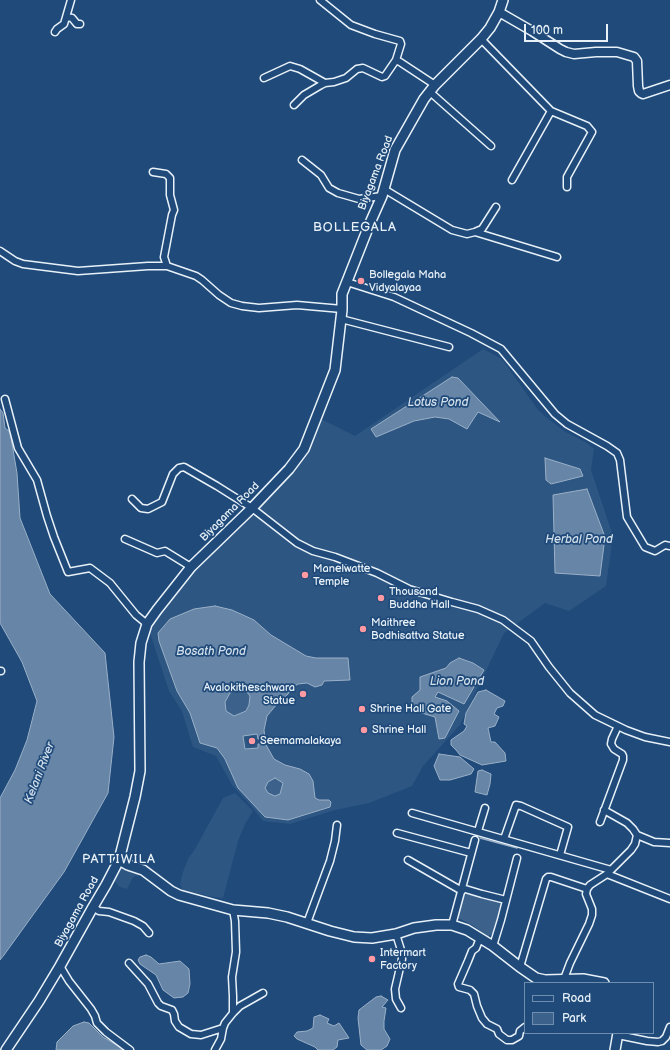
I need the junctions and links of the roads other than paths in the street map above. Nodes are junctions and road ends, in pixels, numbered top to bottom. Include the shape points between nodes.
1 (71, 0) edge
2 (320, 0) edge
3 (503, 0) edge
4 (499, 12) junction
5 (66, 17) junction
6 (80, 24) dead end
7 (55, 32) dead end
8 (481, 40) junction
9 (396, 60) junction
10 (264, 78) dead end
11 (325, 83) junction
12 (670, 85) edge
13 (433, 89) junction
14 (294, 105) dead end
15 (551, 111) junction
16 (492, 146) dead end
17 (302, 160) dead end
18 (153, 172) dead end
19 (512, 180) dead end
20 (567, 187) dead end
21 (383, 192) junction
22 (496, 207) dead end
23 (475, 232) junction
24 (0, 251) edge
25 (557, 257) dead end
26 (167, 266) junction
27 (347, 282) junction
28 (342, 309) junction
29 (341, 319) junction
30 (449, 347) dead end
31 (5, 399) dead end
32 (132, 499) dead end
33 (252, 508) junction
34 (125, 539) dead end
35 (670, 546) edge
36 (191, 567) junction
37 (147, 624) junction
38 (618, 726) junction
39 (670, 742) edge
40 (485, 808) dead end
41 (604, 810) junction
42 (412, 813) dead end
43 (600, 822) dead end
44 (337, 825) dead end
45 (478, 831) junction
46 (397, 833) dead end
47 (637, 835) junction
48 (504, 839) junction
49 (475, 840) dead end
50 (670, 843) edge
51 (472, 853) junction
52 (560, 855) junction
53 (517, 858) dead end
54 (119, 860) junction
55 (408, 860) dead end
56 (609, 872) junction
57 (587, 888) junction
58 (462, 889) junction
59 (670, 899) edge
60 (506, 900) junction
61 (93, 906) junction
62 (233, 910) junction
63 (307, 923) junction
64 (452, 925) junction
65 (149, 933) dead end
66 (396, 934) junction
67 (480, 938) junction
68 (493, 946) junction
69 (129, 963) dead end
70 (60, 966) junction
71 (520, 968) junction
72 (564, 979) junction
73 (535, 980) edge
74 (599, 982) edge
75 (263, 993) dead end
76 (401, 1008) dead end
77 (233, 1013) junction
78 (223, 1028) junction
79 (524, 1028) edge
80 (670, 1028) edge
81 (618, 1034) edge
82 (6, 1050) edge
83 (130, 1050) edge
84 (215, 1050) edge
85 (615, 1050) edge

1 - 5 street
2 - 9 street via 351,25 400,41
3 - 4 main road, Biyagama Road
4 - 8 main road, Biyagama Road
4 - 12 street via 566,52 617,52 634,57 637,61 639,91 643,94
5 - 6 street
5 - 7 street via 66,27 59,27
8 - 13 main road, Biyagama Road
8 - 15 street
9 - 11 street via 382,77 363,68 357,69 346,78
9 - 13 street
10 - 11 street via 290,66
11 - 14 street via 304,95
13 - 16 street
13 - 21 main road, Biyagama Road via 424,99 395,150
15 - 19 street
15 - 20 street via 587,126 592,132 567,177
17 - 21 street via 321,175 329,188 338,193 359,200
18 - 26 street via 166,174 170,178 170,195 174,210 164,257
21 - 23 street via 452,230 467,234
21 - 27 main road, Biyagama Road
22 - 23 street via 482,229
23 - 25 street
24 - 26 street via 23,264 78,271
26 - 28 street via 196,276 236,305 258,308 302,305
27 - 28 main road, Biyagama Road via 342,294
27 - 35 street via 394,298 471,332 501,349 555,414 567,424 617,453 627,518 645,547 655,551
28 - 29 main road, Biyagama Road
29 - 30 street
29 - 33 main road, Biyagama Road via 335,370 306,445 289,469
31 - 37 street via 18,448 37,480 54,537 68,572 90,568 110,583 136,615
32 - 33 street via 141,508 148,509 162,502 173,474 184,467
33 - 36 main road, Biyagama Road
33 - 38 street via 297,543 313,551 377,573 409,589 478,609 503,620 531,641 570,693 595,715
34 - 36 street via 158,553 165,551
36 - 37 main road, Biyagama Road
37 - 54 main road, Biyagama Road via 139,662 140,771
38 - 39 street via 645,737
38 - 41 street via 611,744 622,754 623,760
40 - 45 street
41 - 43 street
41 - 47 street via 627,824
42 - 45 street
44 - 63 street via 330,861
45 - 48 street
46 - 51 street
47 - 50 street via 654,842
47 - 56 street via 631,850
48 - 52 street
48 - 52 street via 516,806 520,806 568,827
49 - 51 street
51 - 58 street
52 - 56 street
53 - 60 street
54 - 61 main road, Biyagama Road
54 - 62 main road via 143,870 179,895
55 - 58 street
56 - 57 street
56 - 59 street
57 - 71 street via 551,877 546,879
57 - 72 street via 586,894 592,915
58 - 60 street
58 - 64 street
60 - 68 street
61 - 65 street via 99,911 134,921
61 - 70 main road, Biyagama Road
62 - 63 main road via 280,916
62 - 77 street via 236,952 232,977
63 - 66 main road via 354,937 372,938
64 - 66 main road via 414,928
64 - 67 main road
66 - 76 street via 402,958 395,990
67 - 68 main road
67 - 79 street via 468,960 458,984 459,988 470,990 474,994 482,1018 507,1040 519,1036
68 - 71 main road
69 - 78 street via 148,984 158,1004 172,1010 178,1027 191,1034 201,1035
70 - 82 main road, Biyagama Road
70 - 83 street via 91,1009 97,1023
71 - 73 main road
72 - 73 main road
72 - 74 main road
75 - 77 street
77 - 78 street
78 - 84 street
80 - 81 street via 666,1037 658,1042
81 - 85 main road

